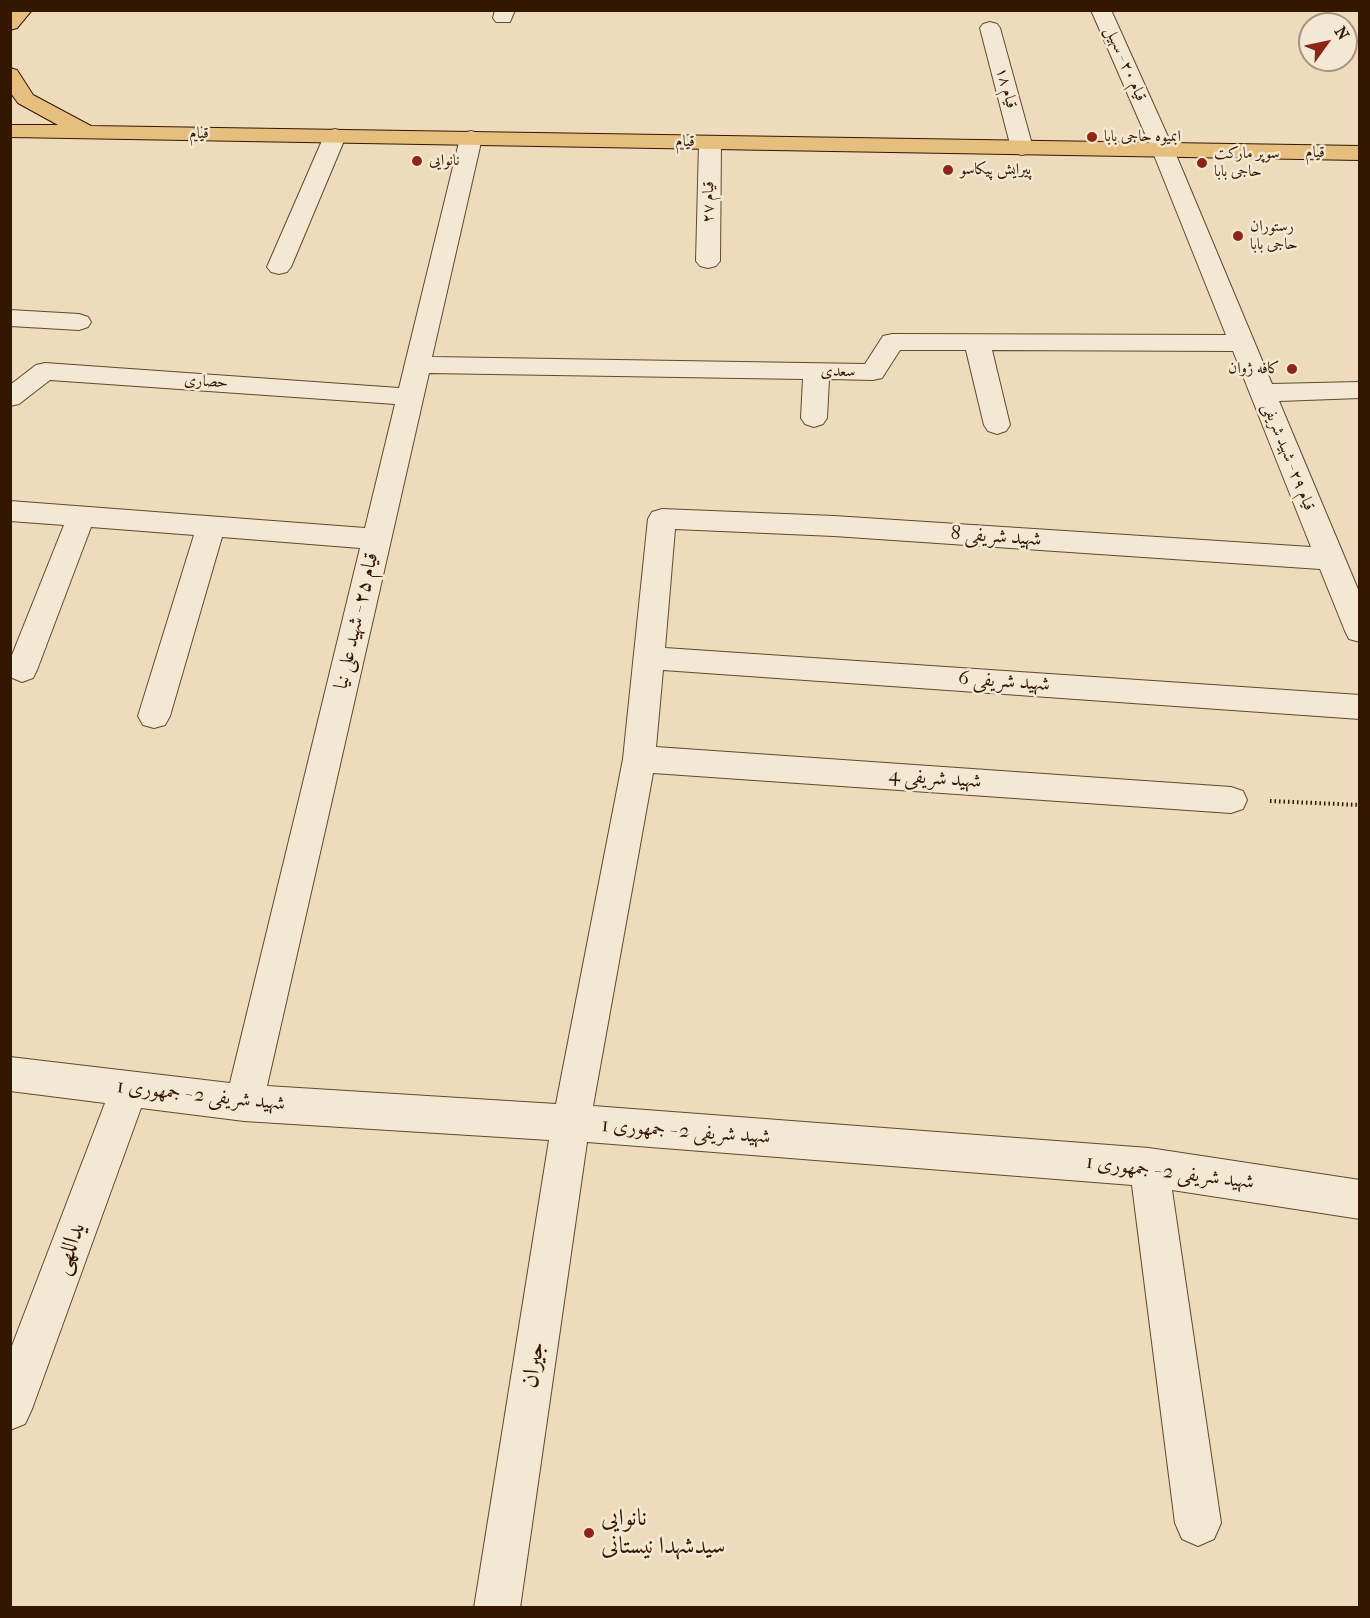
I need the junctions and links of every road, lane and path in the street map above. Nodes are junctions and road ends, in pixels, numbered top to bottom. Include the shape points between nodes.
1 (23, 10) edge
2 (1101, 10) edge
3 (10, 24) edge
4 (990, 28) dead end
5 (10, 74) edge
6 (10, 131) edge
7 (87, 132) junction
8 (334, 136) junction
9 (471, 138) junction
10 (710, 143) junction
11 (1022, 148) junction
12 (1163, 150) junction
13 (1359, 153) edge
14 (708, 261) dead end
15 (279, 267) dead end
16 (10, 318) edge
17 (79, 322) dead end
18 (978, 342) junction
19 (1242, 343) junction
20 (418, 363) junction
21 (816, 371) junction
22 (1359, 390) edge
23 (1262, 393) junction
24 (410, 397) junction
25 (10, 398) edge
26 (814, 418) dead end
27 (997, 425) dead end
28 (10, 511) edge
29 (81, 516) junction
30 (662, 519) joint
31 (211, 526) junction
32 (377, 539) junction
33 (1330, 559) junction
34 (1359, 631) edge
35 (649, 658) junction
36 (22, 670) dead end
37 (1359, 707) edge
38 (154, 716) dead end
39 (639, 759) junction
40 (1231, 800) joint
41 (1359, 805) edge
42 (10, 1074) edge
43 (129, 1089) junction
44 (244, 1103) junction
45 (571, 1123) junction
46 (1149, 1167) junction
47 (1359, 1200) edge
48 (10, 1408) edge
49 (1198, 1523) dead end
50 (497, 1608) edge

1 - 3 main road
2 - 12 street, قیام ۲۰ - سهیل
4 - 11 street, قیام ۱۸
5 - 7 main road via 25,99
6 - 7 main road, قیام
7 - 8 main road, قیام
8 - 9 main road, قیام
8 - 15 street
9 - 10 main road, قیام
9 - 20 street, قیام ۲۵ - شهید علی نیا
10 - 11 main road, قیام
10 - 14 street, قیام ۲۷
11 - 12 main road, قیام
12 - 13 main road, قیام
12 - 19 street, قیام ۲۹ - شهید شریفی
16 - 17 street
18 - 19 street, سعدی
18 - 21 street, سعدی via 892,342 873,372
18 - 27 street
19 - 23 street, قیام ۲۹ - شهید شریفی
20 - 21 street, سعدی
20 - 24 street, قیام ۲۵ - شهید علی نیا
21 - 26 street
22 - 23 street
23 - 33 street, قیام ۲۹ - شهید شریفی
24 - 25 street, حصاری via 45,371
24 - 32 street, قیام ۲۵ - شهید علی نیا
28 - 29 street
29 - 31 street
29 - 36 street
30 - 33 street, شهید شریفی 8 via 834,526
30 - 35 street, جیران
31 - 32 street
31 - 38 street
32 - 44 street, قیام ۲۵ - شهید علی نیا
33 - 34 street, قیام ۲۹ - شهید شریفی
35 - 37 street, شهید شریفی 6
35 - 39 street, جیران
39 - 40 street, شهید شریفی 4
39 - 45 street, جیران
40 - 41 path
42 - 43 street, شهید شریفی 2 - جمهوری 1
43 - 44 street, شهید شریفی 2 - جمهوری 1
43 - 48 street, یداللهی
44 - 45 street, شهید شریفی 2 - جمهوری 1
45 - 46 street, شهید شریفی 2 - جمهوری 1
45 - 50 street, جیران
46 - 47 street, شهید شریفی 2 - جمهوری 1
46 - 49 street

